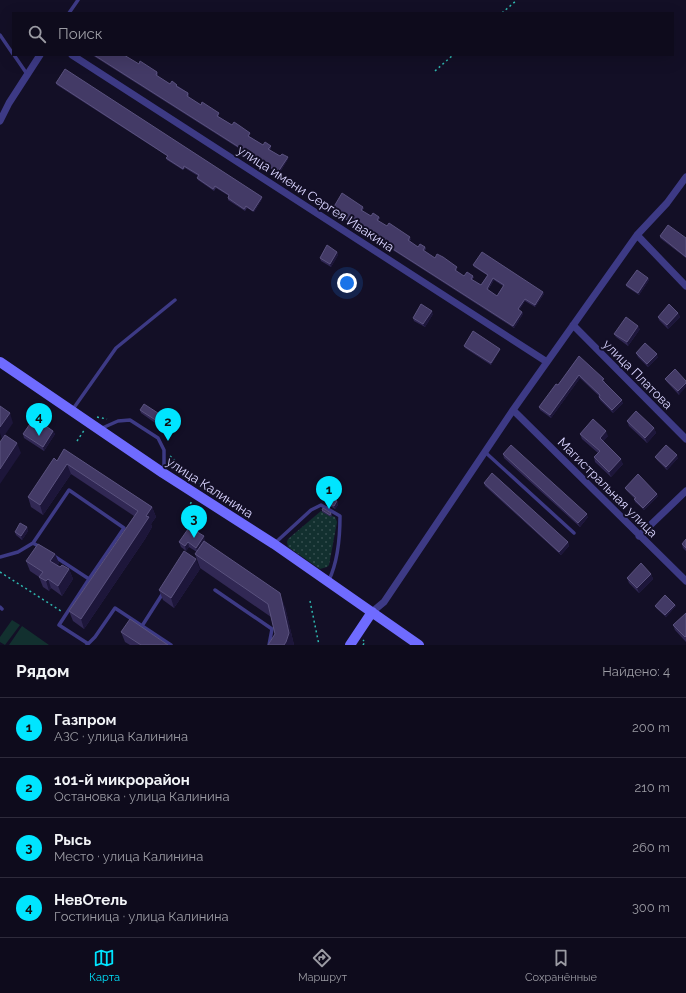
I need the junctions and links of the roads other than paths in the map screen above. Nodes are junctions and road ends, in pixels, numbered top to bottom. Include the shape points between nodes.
1 (78, 0) edge
2 (70, 12) edge
3 (0, 35) edge
4 (12, 53) edge
5 (14, 56) edge
6 (39, 56) edge
7 (74, 56) edge
8 (27, 74) junction
9 (0, 121) edge
10 (686, 177) edge
11 (637, 234) junction
12 (686, 286) edge
13 (175, 300) dead end
14 (573, 325) junction
15 (0, 362) edge
16 (547, 362) junction
17 (72, 410) junction
18 (513, 410) junction
19 (100, 429) junction
20 (686, 439) edge
21 (485, 452) junction
22 (164, 473) junction
23 (686, 491) edge
24 (574, 533) dead end
25 (639, 536) junction
26 (33, 543) junction
27 (274, 544) junction
28 (46, 551) edge
29 (52, 555) edge
30 (0, 557) edge
31 (89, 579) junction
32 (328, 581) junction
33 (686, 581) edge
34 (167, 588) edge
35 (215, 590) dead end
36 (372, 612) junction
37 (142, 626) junction
38 (87, 644) edge
39 (171, 645) edge
40 (269, 645) edge
41 (350, 645) edge
42 (419, 645) edge

1 - 2 lane
3 - 4 lane
5 - 8 lane
6 - 8 street
7 - 16 street, улица имени Сергея Ивакина
8 - 9 street
10 - 11 street via 667,203
11 - 12 street
11 - 14 street
13 - 17 lane via 116,348
14 - 16 street
14 - 20 street, улица Платова
15 - 17 main road, улица Калинина
16 - 18 street
17 - 19 main road, улица Калинина
18 - 21 street
18 - 25 street, Магистральная улица
19 - 22 main road, улица Калинина
19 - 22 lane via 118,421 130,420 158,438 164,450
21 - 24 lane
21 - 36 street via 384,602
22 - 27 main road, улица Калинина
23 - 25 street
25 - 33 street, Магистральная улица
26 - 28 lane
26 - 30 lane via 18,552
26 - 31 lane via 69,490 124,528
27 - 32 main road, улица Калинина
27 - 32 lane via 311,510 321,506 340,516 334,569
29 - 31 lane
31 - 38 lane via 59,625
32 - 36 main road, улица Калинина
34 - 37 lane
35 - 40 lane via 272,629
36 - 41 main road
36 - 42 main road, улица Калинина
37 - 38 lane via 115,608 95,637
37 - 39 lane

